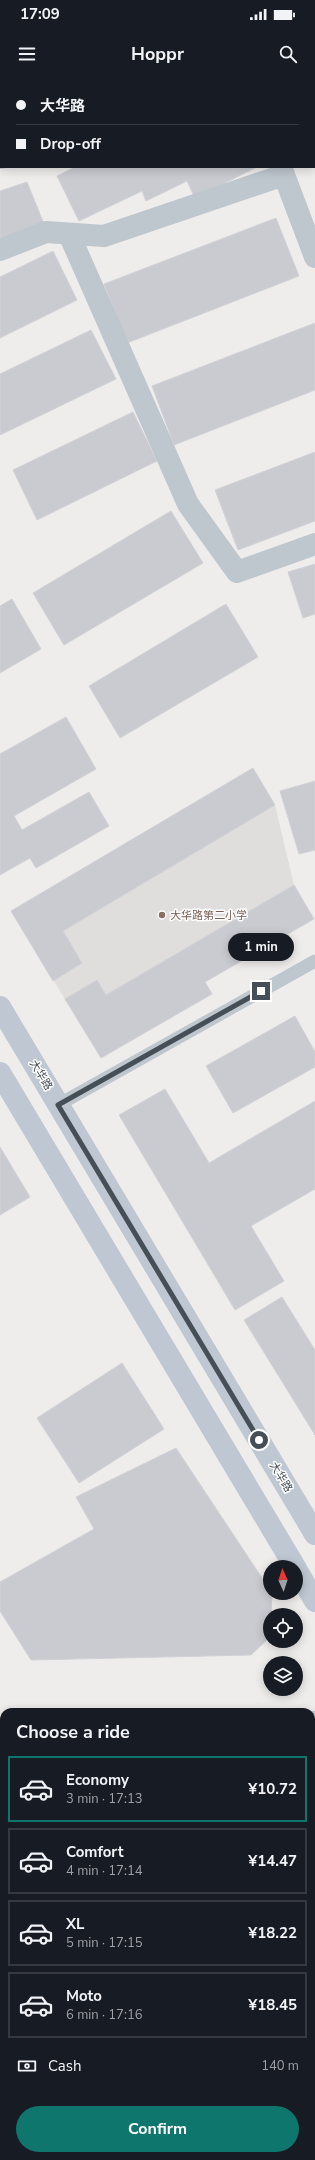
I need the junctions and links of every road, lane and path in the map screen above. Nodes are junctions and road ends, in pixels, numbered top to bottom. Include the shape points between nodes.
1 (282, 171) edge
2 (69, 234) junction
3 (0, 250) edge
4 (315, 257) edge
5 (315, 544) edge
6 (315, 961) edge
7 (0, 1007) edge
8 (0, 1073) edge
9 (58, 1105) junction
10 (315, 1534) edge
11 (290, 1560) edge
12 (303, 1581) edge
13 (315, 1601) edge

1 - 2 street via 104,236
1 - 4 street
2 - 3 street via 46,232
2 - 5 street via 188,504 237,572
6 - 9 lane
7 - 9 street, 大华路
8 - 11 street
9 - 10 street, 大华路
12 - 13 street

